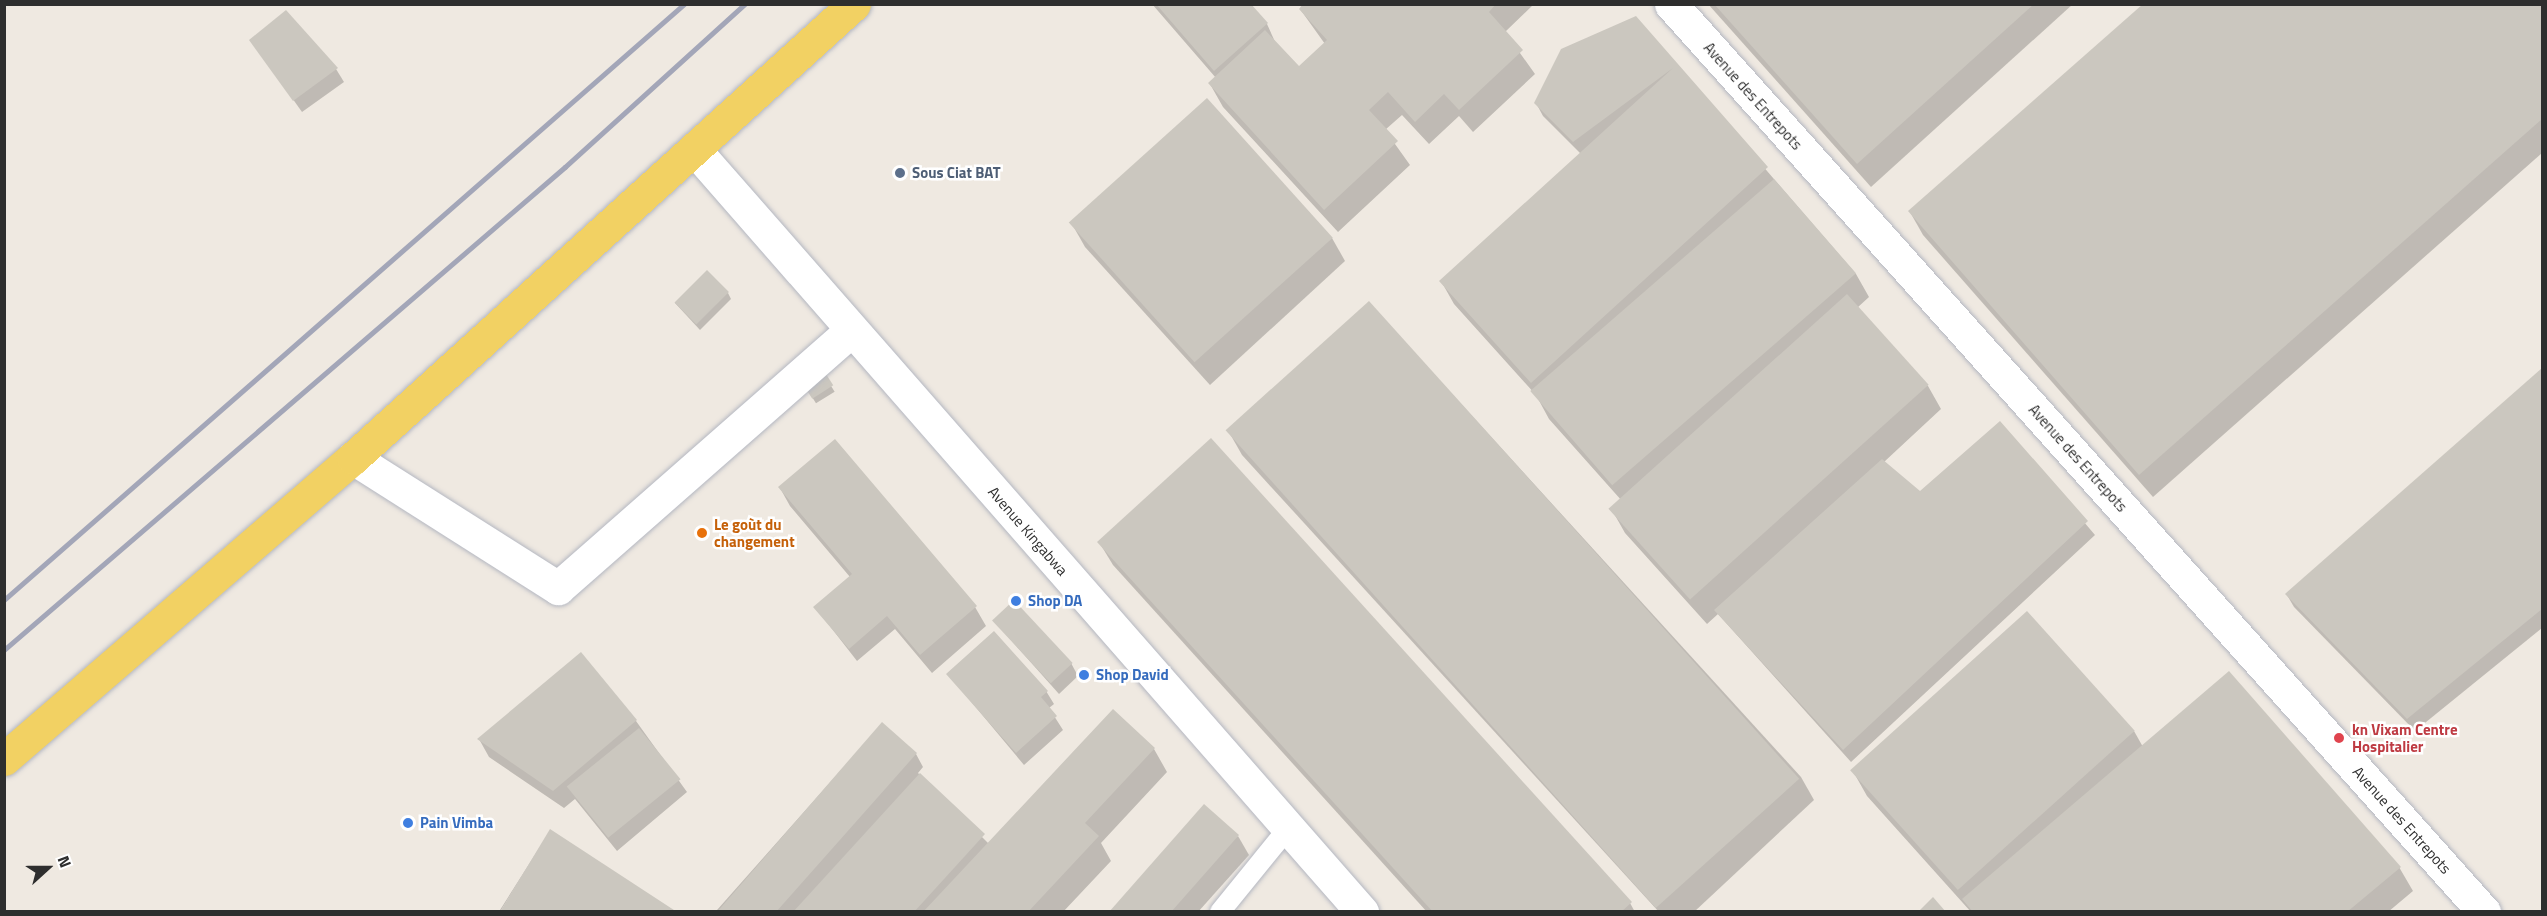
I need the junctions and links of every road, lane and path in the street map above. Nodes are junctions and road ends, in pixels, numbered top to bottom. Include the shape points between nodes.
1 (854, 4) edge
2 (1671, 4) edge
3 (694, 150) junction
4 (852, 330) junction
5 (352, 458) junction
6 (4, 759) edge
7 (1289, 827) junction
8 (1220, 912) edge
9 (1362, 912) edge
10 (2484, 912) edge

1 - 3 main road
2 - 10 street, Avenue des Entrepots
3 - 4 street, Avenue Kingabwa
3 - 5 main road
4 - 5 street via 558,588
4 - 7 street, Avenue Kingabwa
5 - 6 main road
7 - 8 lane
7 - 9 street, Avenue Kingabwa

